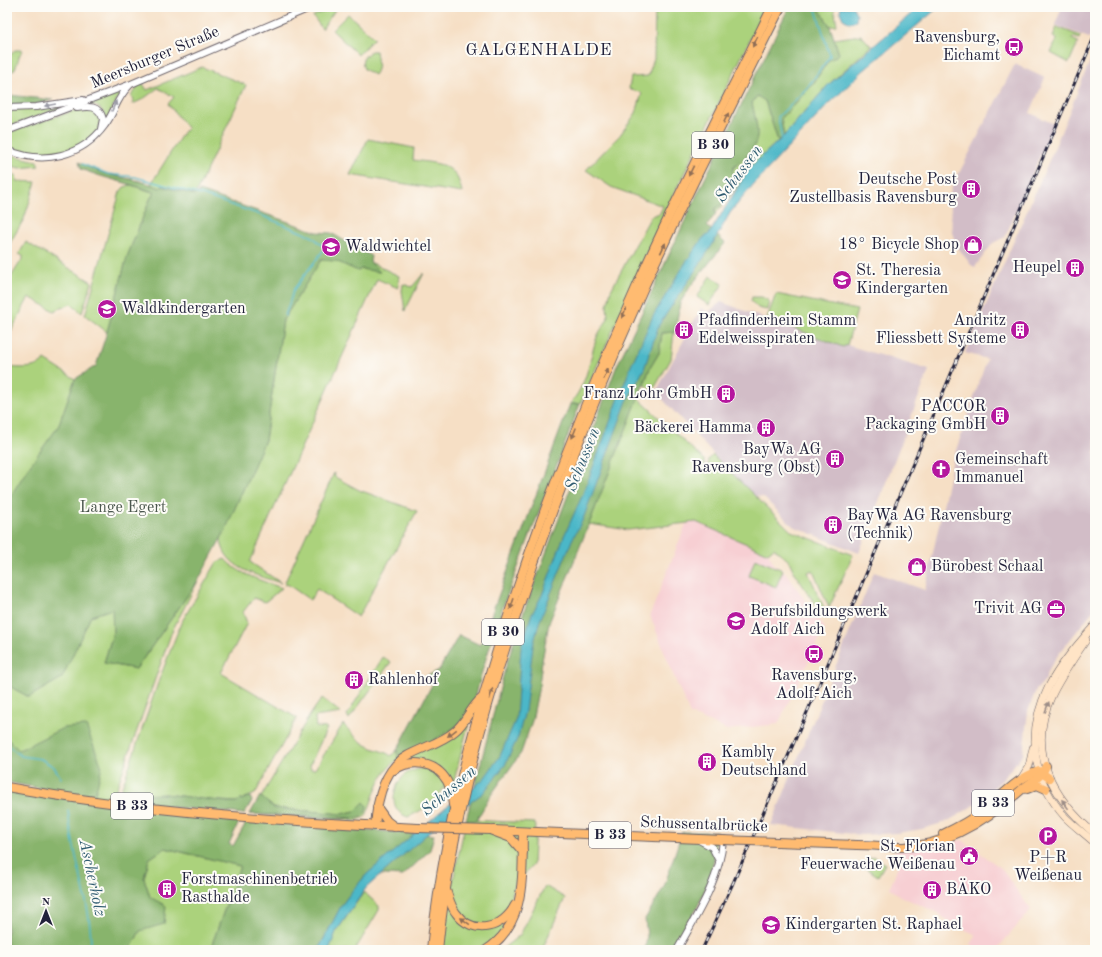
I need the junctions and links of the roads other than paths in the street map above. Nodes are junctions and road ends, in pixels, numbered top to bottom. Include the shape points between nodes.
1 (312, 7) edge
2 (772, 7) edge
3 (781, 7) edge
4 (130, 84) junction
5 (89, 100) junction
6 (7, 108) edge
7 (63, 110) junction
8 (100, 130) junction
9 (7, 131) edge
10 (7, 150) edge
11 (1095, 625) edge
12 (1061, 672) junction
13 (483, 697) junction
14 (1034, 744) junction
15 (390, 773) junction
16 (1044, 773) junction
17 (1021, 780) junction
18 (7, 788) edge
19 (1046, 789) junction
20 (1018, 792) junction
21 (377, 807) junction
22 (454, 809) junction
23 (375, 826) junction
24 (395, 827) junction
25 (490, 830) junction
26 (524, 832) junction
27 (1095, 834) edge
28 (696, 839) junction
29 (723, 840) junction
30 (1095, 843) edge
31 (890, 846) junction
32 (523, 852) junction
33 (719, 861) junction
34 (444, 876) junction
35 (442, 889) junction
36 (518, 899) junction
37 (431, 950) edge
38 (438, 950) edge
39 (486, 950) edge
40 (676, 950) edge

1 - 4 street, Meersburger Straße
2 -> 13 main road, B 30 via 644,271 603,363 528,559
34 -> 3 main road, B 30 via 490,699 520,603 590,412 646,283
4 - 5 street, Meersburger Straße
8 -> 4 street via 106,124 117,100
5 -> 6 street
5 - 7 street, Meersburger Straße
7 - 8 street via 89,106 98,110 103,119
7 - 9 street, Meersburger Straße
8 - 10 street via 79,148 58,156 34,158
11 - 12 main road
12 - 14 main road via 1045,693 1039,708
16 -> 12 main road via 1043,718
13 -> 15 main road via 476,702 457,730 402,759
13 - 22 main road, B 30
14 - 16 main road
14 - 17 main road, B 33 via 1029,766
15 - 21 main road via 382,788
15 - 22 main road via 408,764 429,765 443,775 451,793
16 - 17 main road, B 33
16 - 19 main road
16 - 20 main road, B 33
27 -> 16 main road via 1069,811
17 - 31 main road, B 33 via 952,830 928,839
18 - 23 main road, B 33 via 200,814
19 - 20 main road, B 33 via 1037,785
19 - 30 main road via 1065,816
20 - 31 main road, B 33 via 987,816 955,835 922,844
21 - 23 main road
21 - 24 main road
22 - 34 main road, B 30
23 - 24 main road, Schussentalbrücke / B 33
24 - 25 main road, Schussentalbrücke / B 33, bridge
25 - 26 main road, Schussentalbrücke / B 33
25 - 32 main road via 511,838
26 - 28 main road, Schussentalbrücke / B 33
26 - 32 main road
28 - 29 main road, Schussentalbrücke / B 33
28 - 33 street via 712,847
29 - 31 main road, Schussentalbrücke / B 33, bridge
29 - 33 street
32 - 36 main road
33 - 40 street via 709,891
34 - 35 main road, B 30
36 -> 35 main road via 508,917 501,922 492,926 473,926 463,921
35 - 37 main road, B 30
35 - 38 main road, B 30
36 - 39 main road via 510,928 500,940

